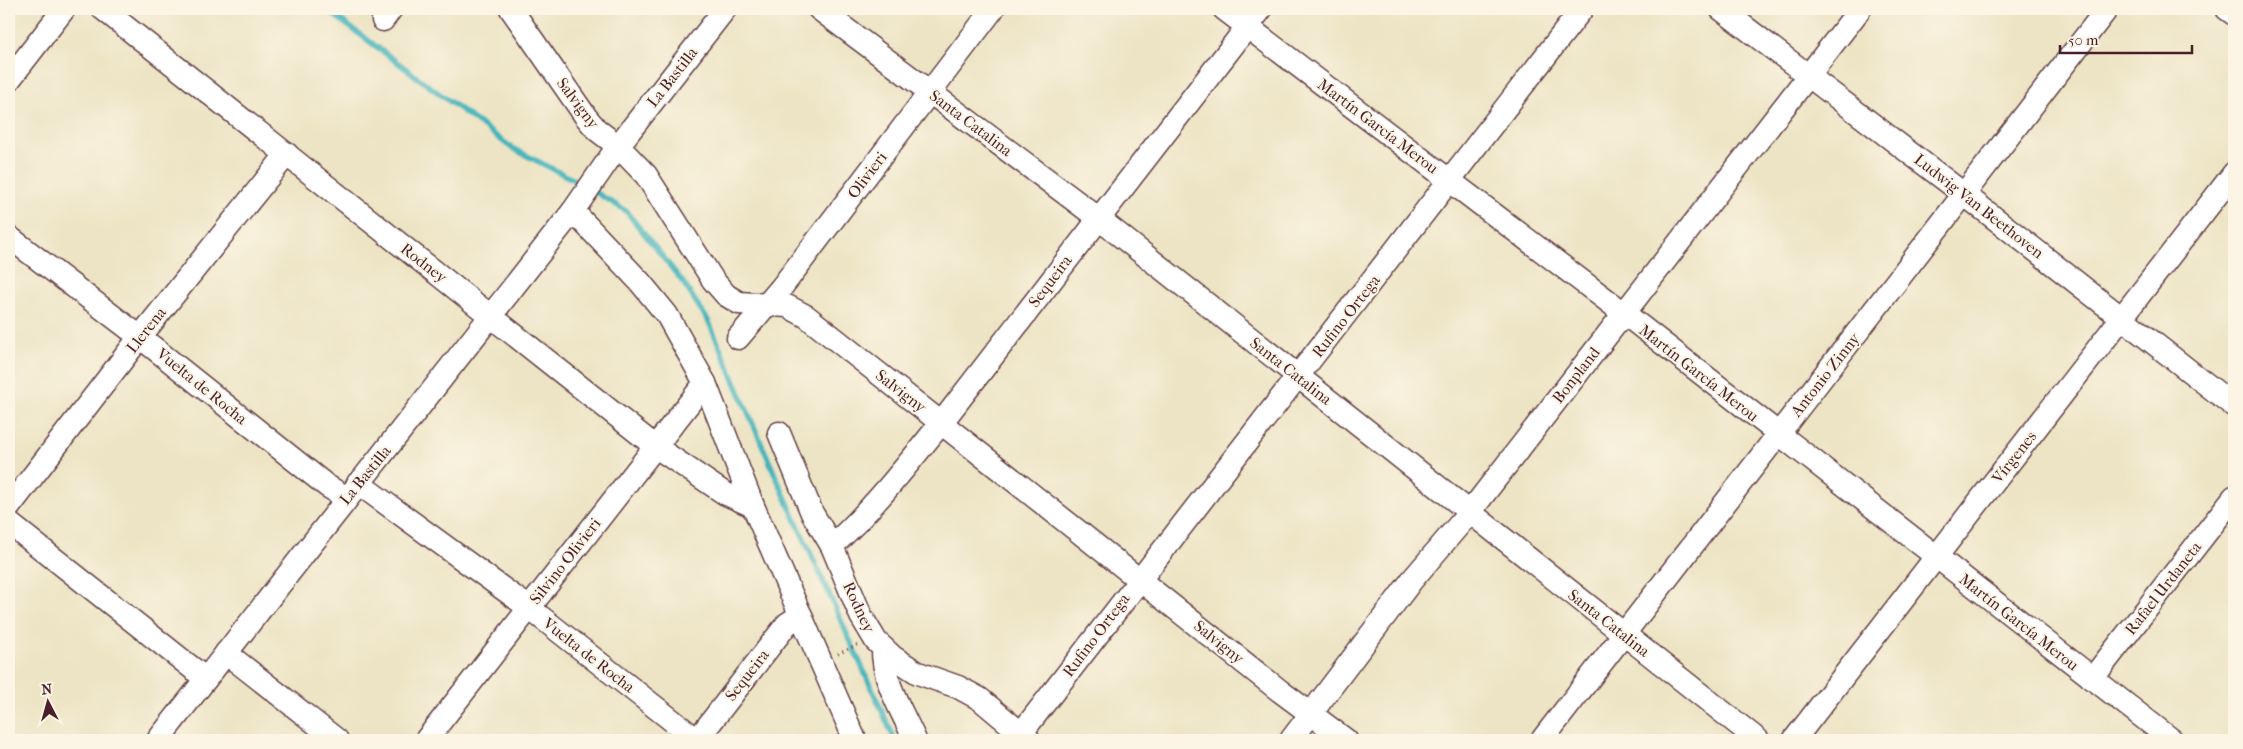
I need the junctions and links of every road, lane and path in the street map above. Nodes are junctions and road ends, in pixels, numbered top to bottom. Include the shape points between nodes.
1 (64, 9) edge
2 (103, 9) edge
3 (511, 9) edge
4 (725, 9) edge
5 (819, 9) edge
6 (993, 9) edge
7 (1224, 9) edge
8 (1261, 9) edge
9 (1582, 9) edge
10 (1721, 9) edge
11 (1860, 9) edge
12 (2107, 9) edge
13 (2227, 9) edge
14 (2234, 14) edge
15 (1246, 26) junction
16 (1810, 75) junction
17 (9, 80) edge
18 (930, 92) junction
19 (618, 146) junction
20 (286, 154) junction
21 (2234, 173) edge
22 (1450, 181) junction
23 (1965, 195) junction
24 (573, 211) junction
25 (1098, 218) junction
26 (9, 237) edge
27 (766, 304) junction
28 (1625, 314) junction
29 (490, 316) junction
30 (2121, 318) junction
31 (140, 337) junction
32 (738, 338) dead end
33 (1299, 377) junction
34 (706, 383) junction
35 (2234, 406) edge
36 (942, 422) junction
37 (779, 433) dead end
38 (1779, 436) junction
39 (656, 447) junction
40 (353, 490) junction
41 (2234, 497) edge
42 (753, 506) junction
43 (9, 507) edge
44 (1470, 512) junction
45 (9, 523) edge
46 (832, 546) junction
47 (1936, 558) junction
48 (1139, 578) junction
49 (528, 607) junction
50 (801, 614) junction
51 (1624, 635) junction
52 (874, 645) junction
53 (842, 652) dead end
54 (226, 653) junction
55 (206, 679) junction
56 (2092, 679) junction
57 (1312, 714) junction
58 (1022, 738) edge
59 (158, 740) edge
60 (337, 740) edge
61 (426, 740) edge
62 (697, 740) edge
63 (855, 740) edge
64 (915, 740) edge
65 (1291, 740) edge
66 (1346, 740) edge
67 (1542, 740) edge
68 (1758, 740) edge
69 (1794, 740) edge
70 (2172, 740) edge

1 - 17 street
2 - 20 street, Rodney
3 - 19 street, Salvigny via 586,117
4 - 19 street, La Bastilla
5 - 18 street, Santa Catalina
6 - 18 street, Olivieri
7 - 15 street, Martín García Merou
8 - 15 street, Sequeira
9 - 22 street, Rufino Ortega
10 - 16 street, Ludwig Van Beethoven
11 - 16 street, Bonpland
12 - 23 street, Antonio Zinny
13 - 14 street
15 - 22 street, Martín García Merou
15 - 25 street, Sequeira
16 - 23 street, Ludwig Van Beethoven
16 - 28 street, Bonpland
18 - 25 street, Santa Catalina
18 - 27 street, Olivieri
19 - 24 street, La Bastilla
19 - 27 street, Salvigny via 646,175 726,295 740,303
20 - 29 street, Rodney
20 - 31 street, Llerena
21 - 30 street, Vírgenes
22 - 28 street, Martín García Merou
22 - 33 street, Rufino Ortega
23 - 30 street, Ludwig Van Beethoven
23 - 38 street, Antonio Zinny
24 - 29 street, La Bastilla
24 - 34 street via 667,315
25 - 33 street, Santa Catalina
25 - 36 street, Sequeira
26 - 31 street, Vuelta de Rocha
27 - 32 street, Olivieri
27 - 36 street, Salvigny via 787,306 806,316
28 - 38 street, Martín García Merou
28 - 44 street, Bonpland
29 - 39 street, Rodney
29 - 40 street, La Bastilla
30 - 35 street, Ludwig Van Beethoven
30 - 47 street, Vírgenes
31 - 40 street, Vuelta de Rocha via 327,486
31 - 43 street, Llerena
33 - 44 street, Santa Catalina
33 - 48 street, Rufino Ortega
34 - 39 street, Silvino Olivieri
34 - 42 street
36 - 46 street, Sequeira via 896,480
36 - 48 street, Salvigny
37 - 46 street, Rodney via 812,513
38 - 47 street, Martín García Merou
38 - 51 street, Antonio Zinny
39 - 42 street, Rodney via 724,493
39 - 49 street, Silvino Olivieri
40 - 49 street, Vuelta de Rocha
40 - 54 street, La Bastilla
41 - 56 street, Rafael Urdaneta
42 - 50 street
44 - 51 street, Santa Catalina
44 - 57 street, Bonpland via 1412,580
45 - 55 street
46 - 52 street, Rodney via 861,616 876,641
47 - 56 street, Martín García Merou
47 - 69 street, Vírgenes
48 - 57 street, Salvigny
48 - 58 street, Rufino Ortega
49 - 61 street, Silvino Olivieri
49 - 62 street, Vuelta de Rocha
50 - 62 street, Sequeira via 787,624
50 - 63 street
51 - 67 street, Antonio Zinny
51 - 68 street, Santa Catalina
52 - 53 path
52 - 58 street, Rodney via 918,673 958,687 980,699
52 - 64 street
54 - 55 street, La Bastilla
54 - 60 street
55 - 59 street, La Bastilla
56 - 70 street, Martín García Merou
57 - 65 street, Bonpland
57 - 66 street, Salvigny

